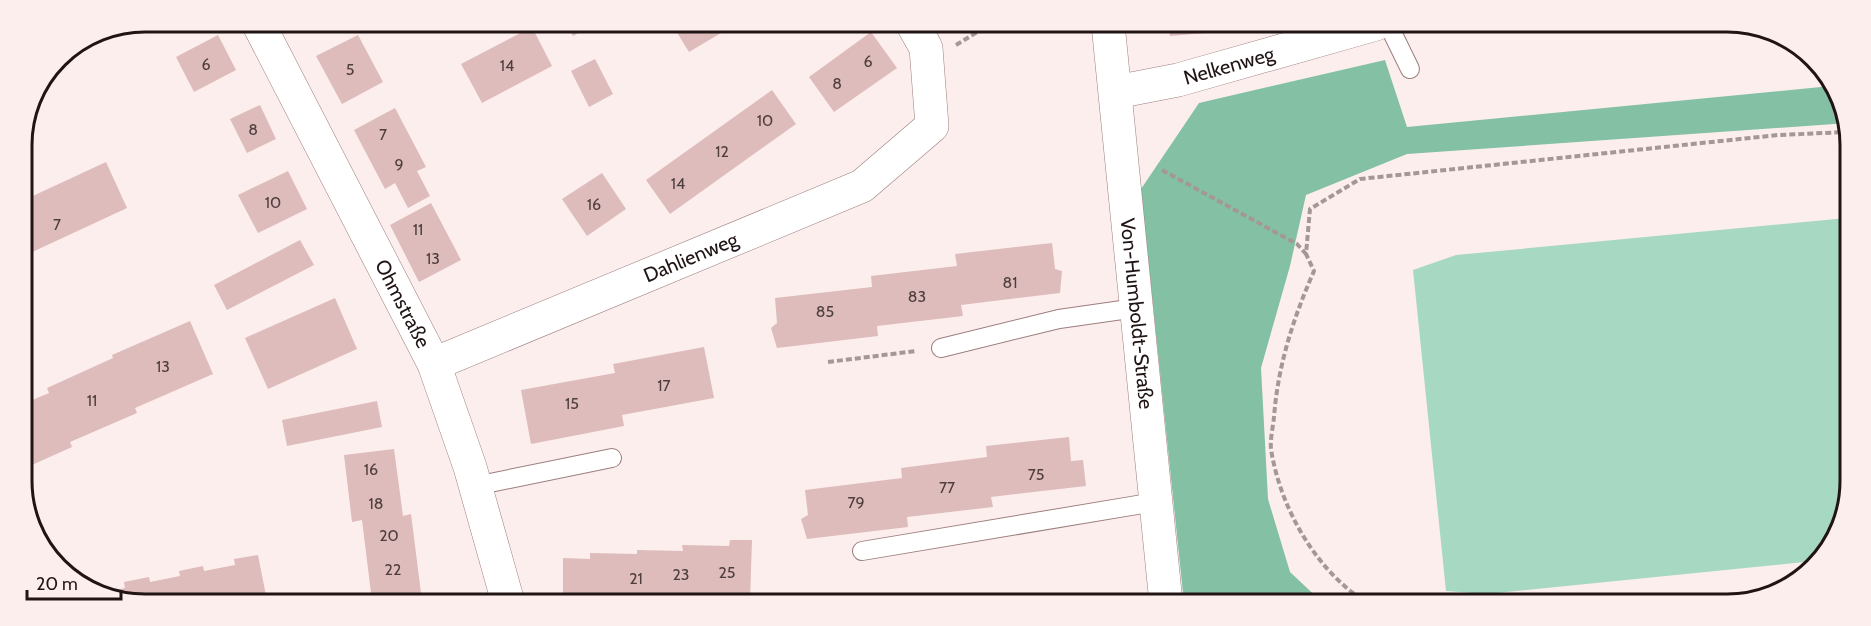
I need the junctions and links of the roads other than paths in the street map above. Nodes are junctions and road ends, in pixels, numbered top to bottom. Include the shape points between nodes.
1 (266, 32) edge
2 (917, 32) edge
3 (1109, 32) edge
4 (1348, 32) edge
5 (1392, 32) edge
6 (1410, 69) dead end
7 (1116, 93) junction
8 (1136, 308) junction
9 (941, 348) road end
10 (434, 364) junction
11 (612, 458) dead end
12 (476, 486) junction
13 (1155, 502) junction
14 (862, 551) dead end
15 (506, 594) edge
16 (1165, 594) edge

1 - 10 street, Ohmstraße
2 - 10 street, Dahlienweg via 926,48 932,126 862,186
3 - 7 street, Von-Humboldt-Straße
4 - 7 street, Nelkenweg via 1178,80
5 - 6 lane
7 - 8 street, Von-Humboldt-Straße
8 - 9 lane via 1059,319
8 - 13 street, Von-Humboldt-Straße
10 - 12 street, Ohmstraße
11 - 12 lane
12 - 15 street, Ohmstraße
13 - 14 lane
13 - 16 street, Von-Humboldt-Straße

